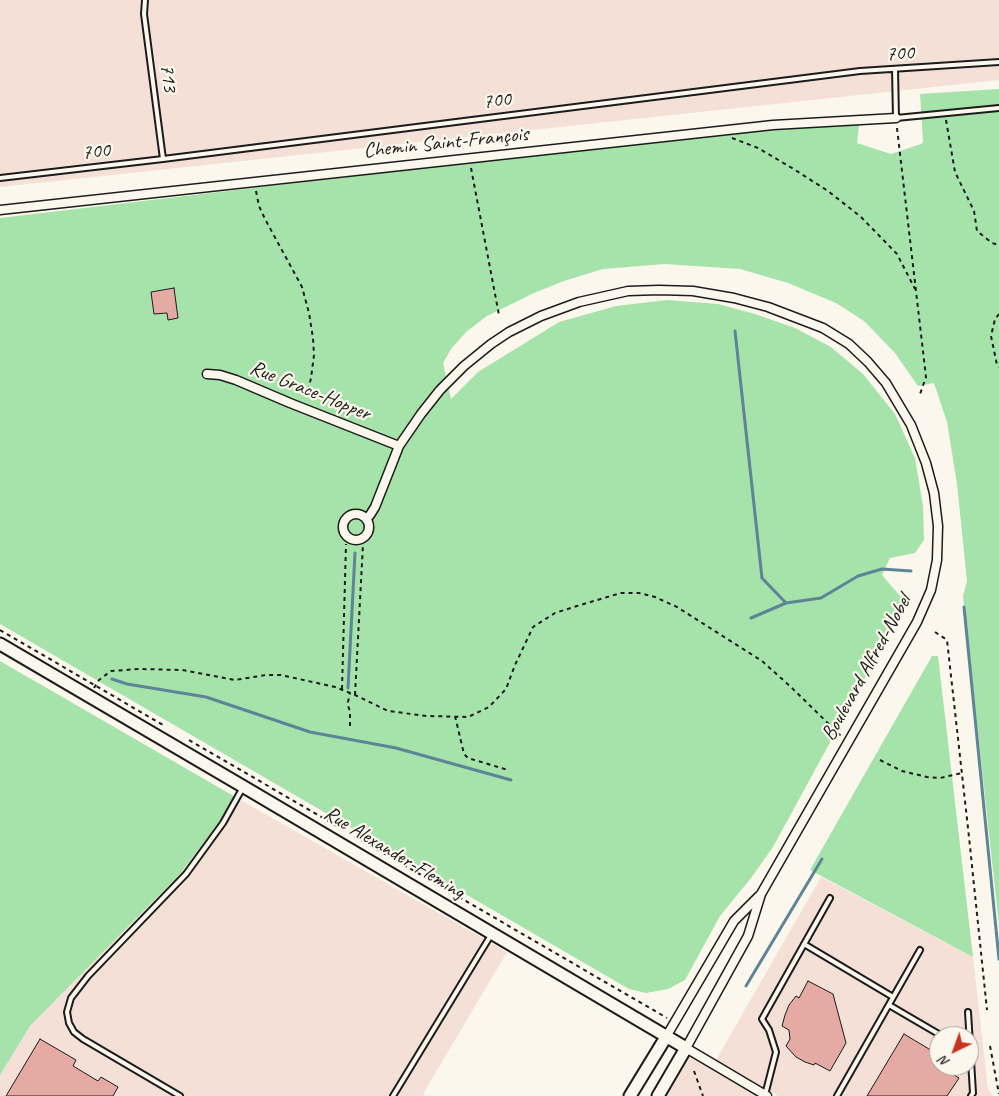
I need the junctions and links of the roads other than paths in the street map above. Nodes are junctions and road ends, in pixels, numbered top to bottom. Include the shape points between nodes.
1 (145, 0) edge
2 (999, 62) edge
3 (894, 69) junction
4 (999, 108) edge
5 (896, 118) junction
6 (163, 159) junction
7 (0, 178) edge
8 (0, 210) edge
9 (207, 374) dead end
10 (399, 446) junction
11 (366, 519) dead end
12 (0, 644) edge
13 (244, 786) junction
14 (760, 894) junction
15 (830, 898) dead end
16 (492, 933) junction
17 (804, 944) junction
18 (920, 950) dead end
19 (893, 997) junction
20 (889, 1005) junction
21 (968, 1012) dead end
22 (969, 1026) edge
23 (929, 1028) edge
24 (666, 1037) junction
25 (686, 1048) junction
26 (972, 1076) edge
27 (766, 1095) edge
28 (180, 1096) edge
29 (393, 1096) edge
30 (630, 1096) edge
31 (658, 1096) edge
32 (836, 1096) edge
33 (971, 1096) edge

1 - 6 lane, 713 via 144,14
2 - 3 lane, 700
3 - 5 lane
3 - 6 lane, 700
4 - 5 lane
5 - 8 street, Chemin Saint-François via 773,124
6 - 7 lane, 700
9 - 10 street, Rue Grace-Hopper via 236,380
10 - 11 street, Boulevard Alfred-Nobel via 375,507
10 - 14 street, Boulevard Alfred-Nobel via 440,390 491,344 541,316 579,302 628,291 693,291 768,307 815,324 848,344 886,383 911,425 934,494 938,526 937,560 930,590 917,622
12 - 13 street, Rue Alexander-Fleming
13 - 16 street, Rue Alexander-Fleming
13 - 28 lane via 186,874 88,976 71,998 67,1012 74,1032
14 - 24 street, Boulevard Alfred-Nobel via 734,921
14 - 25 street, Boulevard Alfred-Nobel via 748,936
15 - 17 lane
16 - 24 street, Rue Alexander-Fleming
16 - 29 lane
17 - 19 lane
17 - 27 lane via 762,1019 776,1052
18 - 19 lane
19 - 20 lane
20 - 23 lane
20 - 32 lane
21 - 22 lane
24 - 25 street, Rue Alexander-Fleming
24 - 30 street, Boulevard Alfred-Nobel
25 - 27 street, Rue Alexander-Fleming
25 - 31 street, Boulevard Alfred-Nobel
26 - 33 lane

